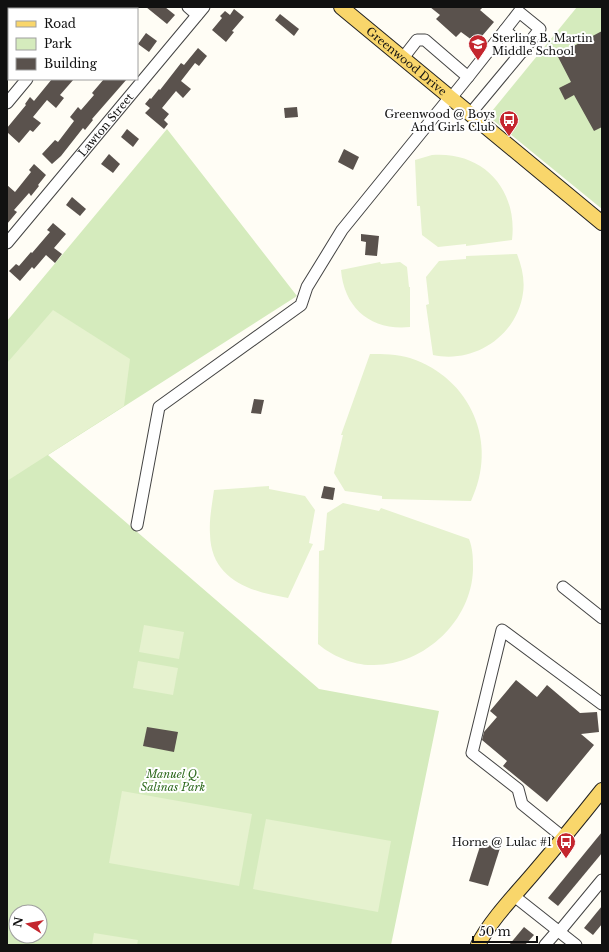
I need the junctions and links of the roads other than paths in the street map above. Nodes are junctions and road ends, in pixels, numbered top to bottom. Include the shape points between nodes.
1 (188, 7) edge
2 (341, 7) edge
3 (201, 11) edge
4 (505, 30) junction
5 (525, 48) junction
6 (403, 58) junction
7 (468, 77) junction
8 (26, 80) edge
9 (451, 98) junction
10 (7, 103) edge
11 (470, 114) junction
12 (602, 223) edge
13 (8, 240) edge
14 (137, 525) dead end
15 (563, 588) dead end
16 (602, 618) edge
17 (602, 704) edge
18 (602, 790) edge
19 (564, 838) junction
20 (602, 880) edge
21 (514, 896) junction
22 (559, 931) junction
23 (478, 945) edge
24 (545, 945) edge
25 (576, 945) edge

1 - 3 street
2 - 6 main road, Greenwood Drive
3 - 13 street, Lawton Street
4 - 5 street
4 - 5 street via 519,12 540,29
4 - 7 street
5 - 11 street
6 - 7 street via 417,40 425,40
6 - 9 main road, Greenwood Drive
7 - 9 street
8 - 10 street
9 - 11 main road, Greenwood Drive
9 - 14 street via 342,230 307,286 301,305 159,407
11 - 12 main road, Greenwood Drive
15 - 16 street
17 - 19 street via 502,630 472,753 518,789 522,804
18 - 19 main road
19 - 21 main road
20 - 22 street
21 - 22 street
21 - 23 main road via 482,936
22 - 24 street
22 - 25 street

